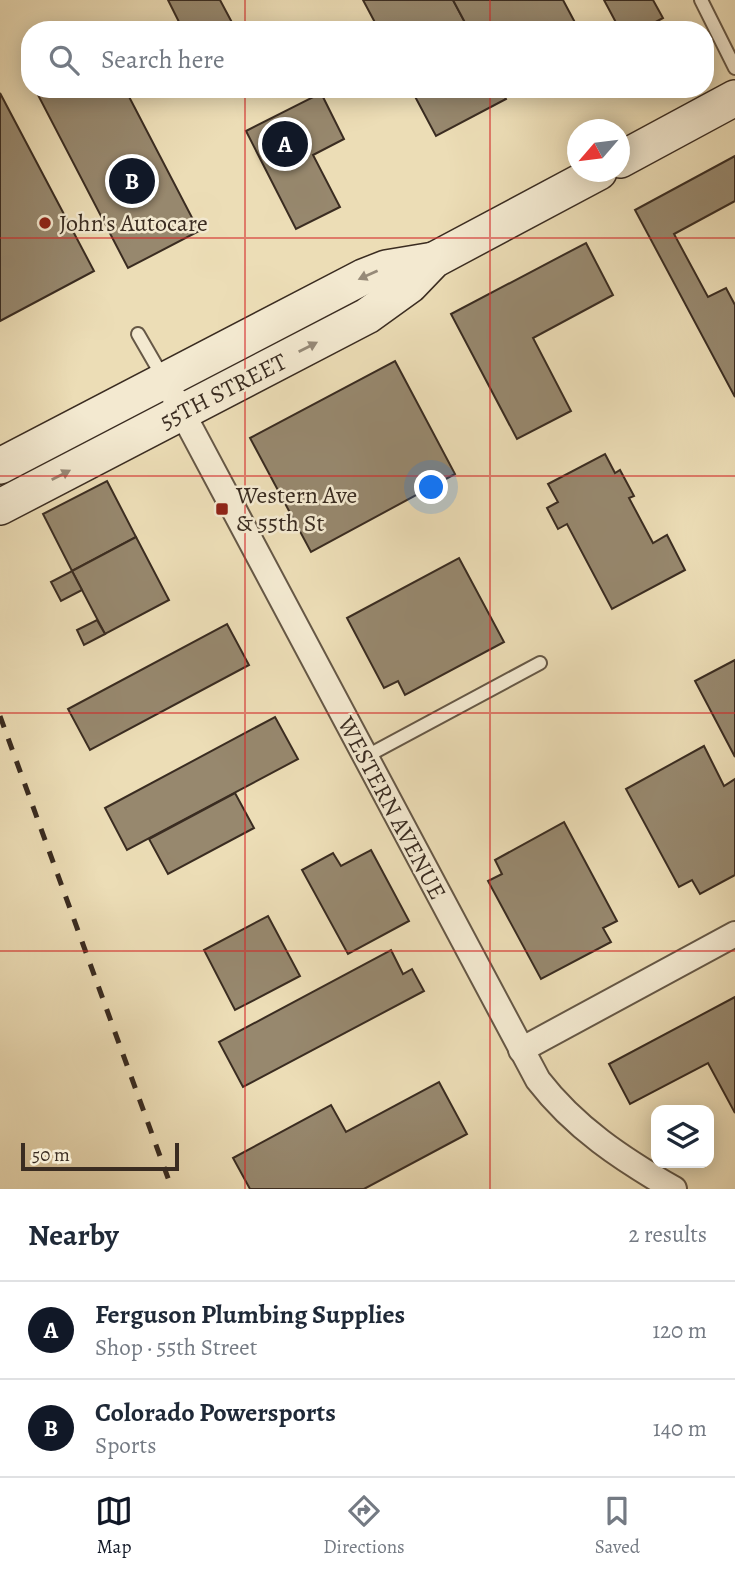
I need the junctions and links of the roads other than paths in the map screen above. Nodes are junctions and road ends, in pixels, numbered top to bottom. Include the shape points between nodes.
1 (701, 0) edge
2 (712, 21) edge
3 (714, 26) edge
4 (735, 68) edge
5 (735, 98) edge
6 (630, 155) edge
7 (579, 182) edge
8 (434, 260) junction
9 (138, 334) dead end
10 (165, 381) junction
11 (182, 413) junction
12 (0, 466) edge
13 (0, 507) edge
14 (540, 663) dead end
15 (365, 757) junction
16 (735, 934) edge
17 (521, 1050) junction
18 (674, 1189) edge

1 - 2 lane
3 - 4 lane
5 - 6 main road
7 - 8 main road, 55TH STREET
8 -> 10 main road, 55TH STREET via 363,277
11 -> 8 main road, 55TH STREET via 367,316 410,285
9 - 10 lane
10 - 11 street, WESTERN AVENUE
10 - 12 main road, 55TH STREET
13 -> 11 main road, 55TH STREET
11 - 15 street, WESTERN AVENUE
14 - 15 lane
15 - 17 street, WESTERN AVENUE
16 - 17 street
17 - 18 street, WESTERN AVENUE via 538,1080 569,1117 621,1157

